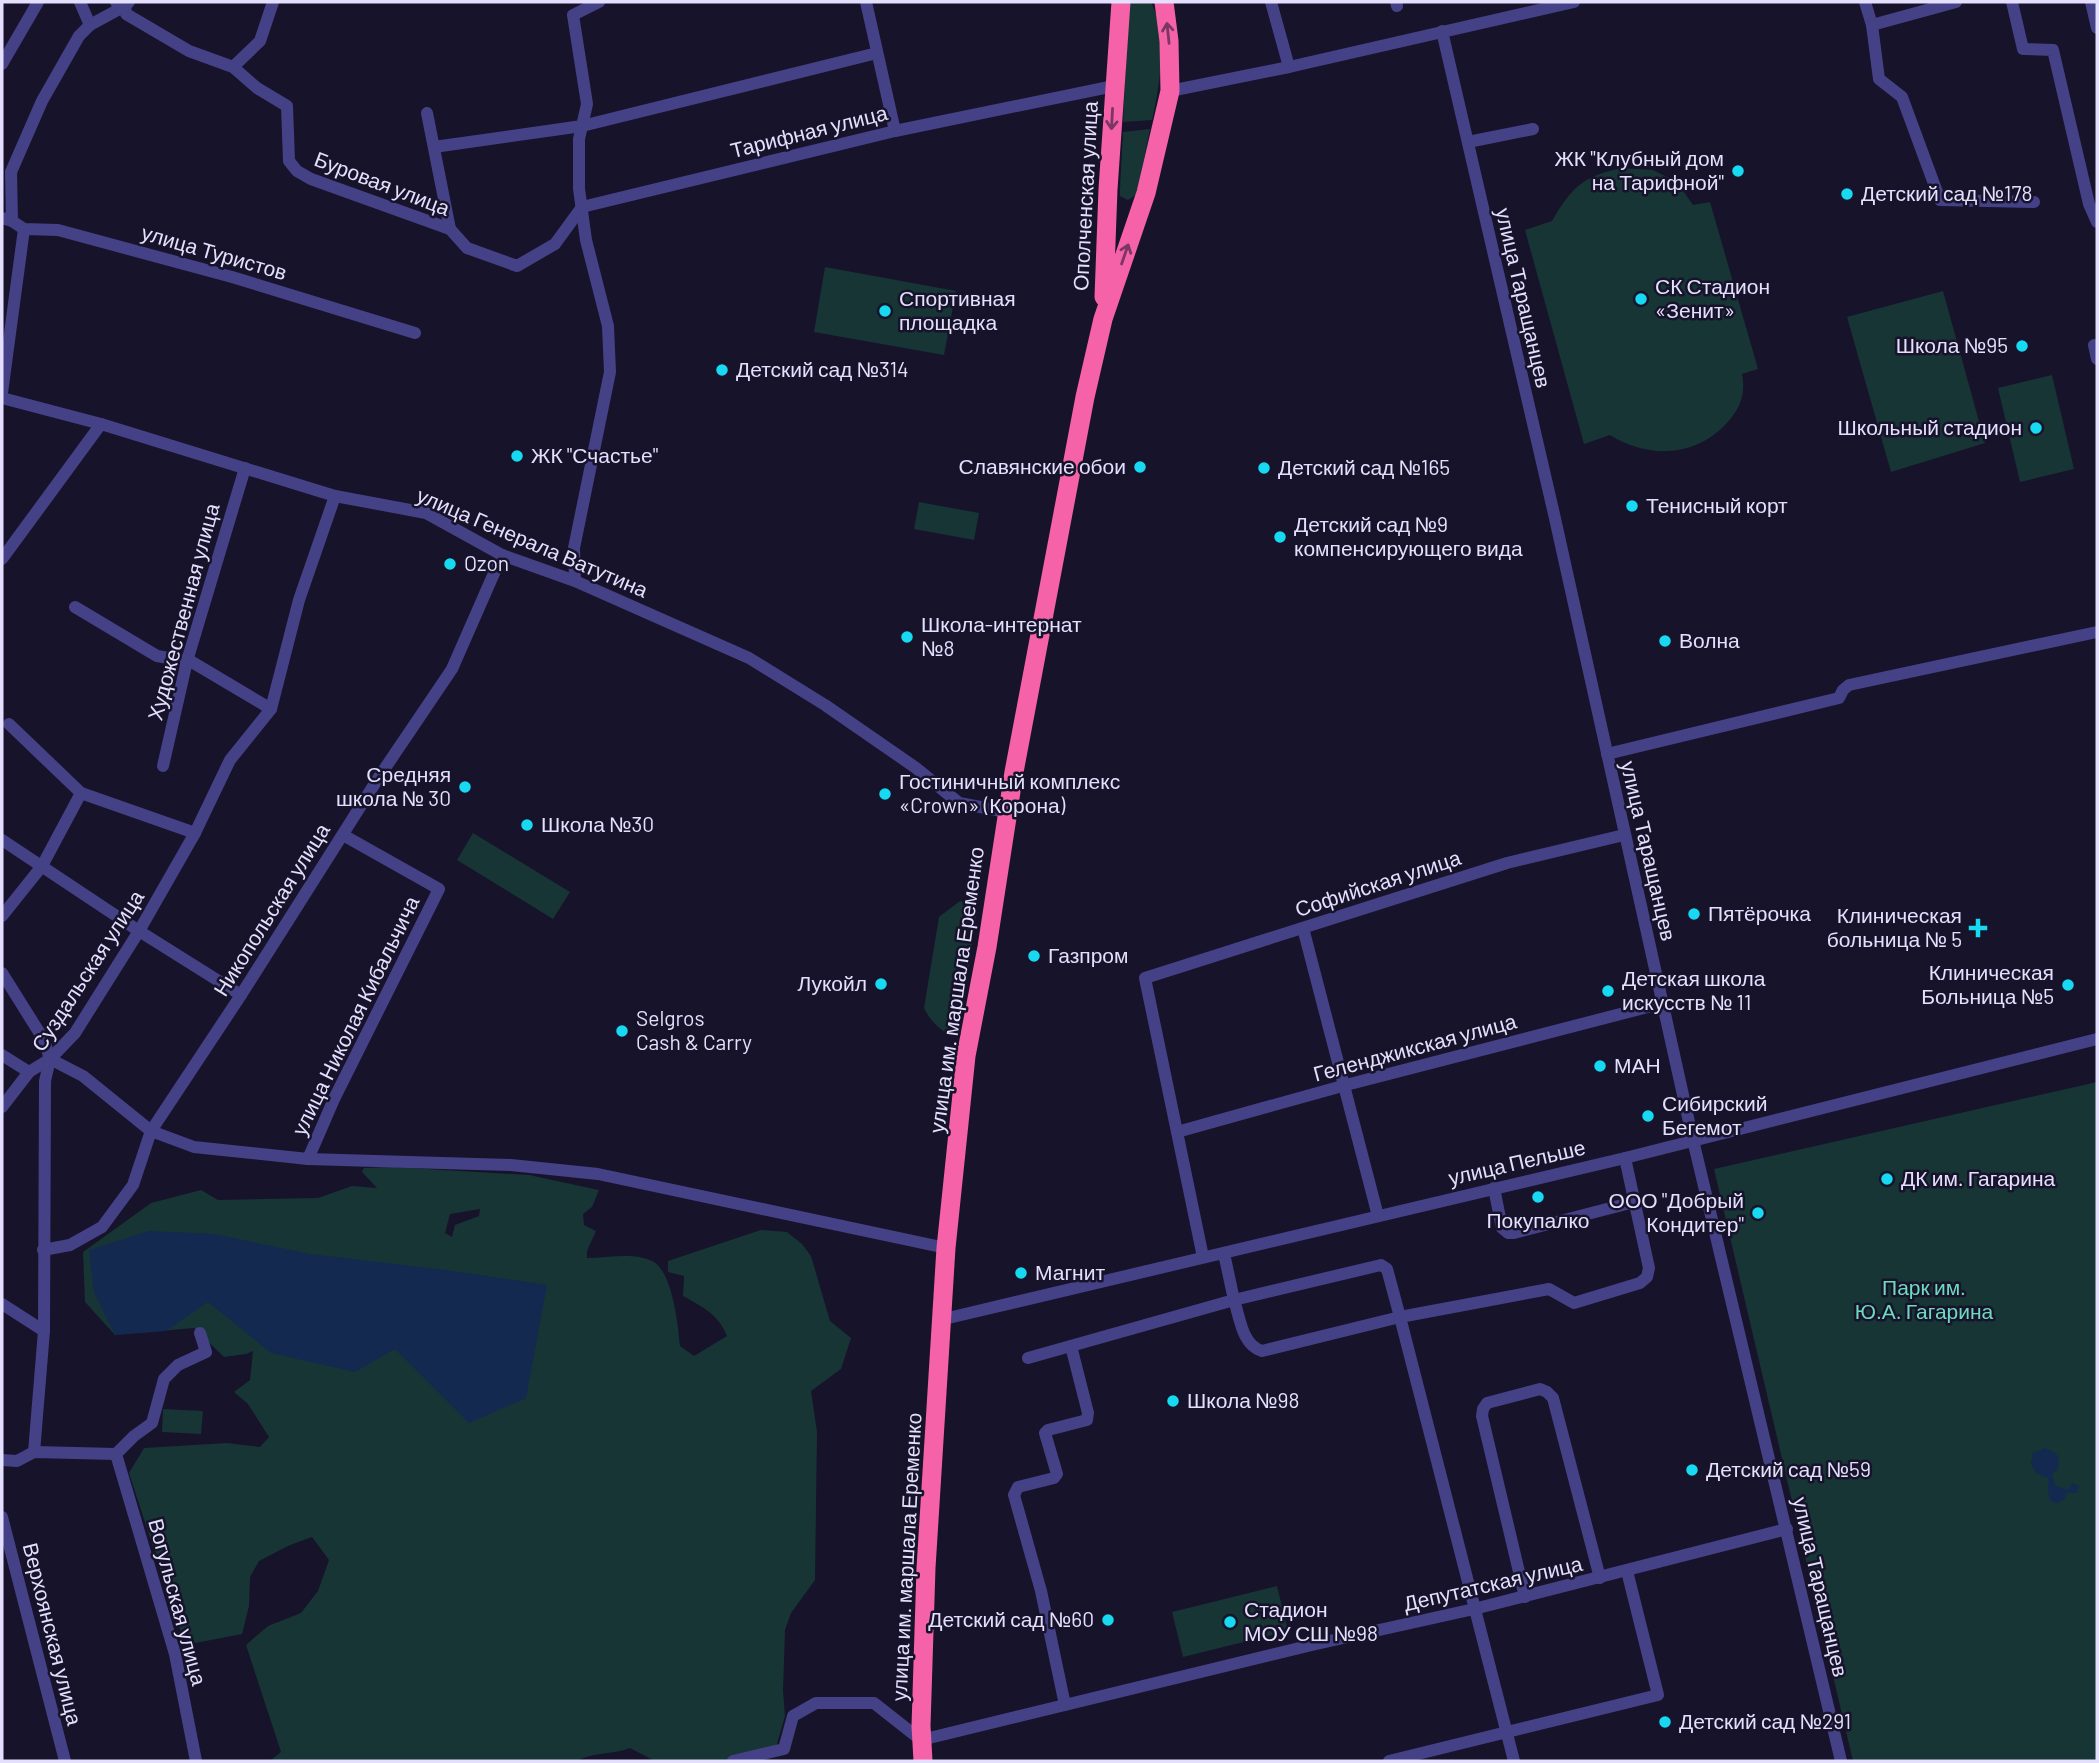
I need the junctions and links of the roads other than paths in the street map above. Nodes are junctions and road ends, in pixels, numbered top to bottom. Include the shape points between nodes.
1 (38, 2) edge
2 (80, 2) edge
3 (273, 2) edge
4 (599, 2) edge
5 (866, 2) edge
6 (1121, 2) edge
7 (1164, 2) edge
8 (1271, 2) edge
9 (1573, 2) edge
10 (1865, 2) edge
11 (1956, 2) edge
12 (2012, 2) edge
13 (2091, 2) edge
14 (124, 3) edge
15 (1528, 7) edge
16 (90, 25) junction
17 (1872, 25) junction
18 (2097, 28) edge
19 (1442, 31) junction
20 (877, 53) junction
21 (2, 64) edge
22 (233, 67) junction
23 (1289, 67) junction
24 (1114, 86) junction
25 (1170, 91) junction
26 (427, 113) dead end
27 (582, 126) junction
28 (1533, 129) dead end
29 (895, 131) junction
30 (1468, 142) junction
31 (434, 147) junction
32 (6, 170) edge
33 (1108, 189) junction
34 (1146, 194) junction
35 (2034, 202) dead end
36 (582, 207) junction
37 (7, 219) edge
38 (2097, 222) edge
39 (24, 229) junction
40 (450, 229) junction
41 (1103, 318) junction
42 (415, 333) dead end
43 (2094, 345) dead end
44 (2097, 359) edge
45 (2, 393) edge
46 (2, 398) edge
47 (101, 424) junction
48 (245, 468) junction
49 (335, 496) junction
50 (502, 555) junction
51 (2, 559) edge
52 (575, 581) junction
53 (75, 607) dead end
54 (2097, 632) edge
55 (187, 661) junction
56 (271, 709) junction
57 (9, 724) dead end
58 (1606, 754) junction
59 (163, 766) dead end
60 (81, 793) junction
61 (1007, 812) junction
62 (195, 834) junction
63 (342, 835) junction
64 (1624, 835) junction
65 (2, 840) edge
66 (42, 866) junction
67 (2, 916) edge
68 (1303, 928) junction
69 (139, 931) junction
70 (2, 973) edge
71 (241, 995) junction
72 (1663, 1003) junction
73 (2097, 1039) edge
74 (2, 1055) edge
75 (50, 1059) junction
76 (29, 1072) junction
77 (1346, 1085) junction
78 (2, 1107) edge
79 (151, 1132) junction
80 (1177, 1132) junction
81 (1693, 1140) junction
82 (1625, 1158) junction
83 (308, 1159) junction
84 (1494, 1188) junction
85 (1634, 1202) junction
86 (1378, 1216) junction
87 (946, 1248) junction
88 (43, 1250) junction
89 (1221, 1254) junction
90 (1203, 1257) junction
91 (1234, 1300) junction
92 (2, 1304) edge
93 (1399, 1317) junction
94 (944, 1319) junction
95 (44, 1331) junction
96 (200, 1333) dead end
97 (1071, 1346) junction
98 (1028, 1358) dead end
99 (34, 1452) junction
100 (116, 1454) junction
101 (2, 1460) edge
102 (2, 1517) edge
103 (1787, 1529) junction
104 (1627, 1571) junction
105 (1600, 1578) junction
106 (1525, 1597) junction
107 (1474, 1609) junction
108 (1065, 1705) junction
109 (1507, 1734) junction
110 (921, 1740) junction
111 (65, 1761) edge
112 (196, 1761) edge
113 (733, 1761) edge
114 (923, 1761) edge
115 (1389, 1761) edge
116 (1514, 1761) edge
117 (1841, 1761) edge

1 - 21 street
2 - 16 street
3 - 22 street via 260,41
4 - 27 street via 573,15 587,104
5 - 20 street
6 - 24 highway, Ополченская улица
25 -> 7 highway, Ополченская улица
8 - 23 street
9 - 15 street
10 - 17 street
11 - 17 street
12 - 38 street via 2023,49 2053,50
13 - 18 street
14 - 16 street
14 - 22 street via 126,14 136,22 189,51
15 - 19 street
16 - 32 street via 79,36
17 - 35 street via 1879,79 1902,97 1940,200
19 - 23 street
19 - 30 street, улица Таращанцев
20 - 27 street
20 - 29 street
22 - 40 street, Буровая улица via 287,106 289,161 297,171
23 - 25 street
24 - 29 street, Тарифная улица
24 -> 33 highway, Ополченская улица
25 - 34 highway, Ополченская улица
26 - 31 street
27 - 31 street
27 - 36 street
28 - 30 street
29 - 36 street, Тарифная улица
30 - 58 street, улица Таращанцев
31 - 40 street
32 - 37 street
33 - 34 highway via 1112,199 1127,205
33 - 41 highway, Ополченская улица
41 -> 34 highway, Ополченская улица
36 - 40 street, Буровая улица via 555,244 517,266 467,248
36 - 52 street via 608,326 610,372 574,548
37 - 39 street
39 - 42 street, улица Туристов via 58,230
39 - 45 street
41 - 61 highway, улица им. маршала Еременко
43 - 44 street
46 - 47 street, улица Генерала Ватутина
47 - 48 street, улица Генерала Ватутина
47 - 51 street
48 - 49 street, улица Генерала Ватутина
48 - 55 street, Художественная улица
49 - 50 street, улица Генерала Ватутина via 426,513
49 - 56 street via 299,600
50 - 52 street, улица Генерала Ватутина
50 - 63 street, Никопольская улица via 452,669
52 - 61 street, улица Генерала Ватутина via 749,658 825,705 959,803
53 - 55 street via 157,656
54 - 58 street via 1849,685 1839,698
55 - 56 street
55 - 59 street, Художественная улица
56 - 62 street, Суздальская улица via 230,760
57 - 60 street
58 - 64 street, улица Таращанцев
60 - 62 street
60 - 66 street
61 - 87 highway, улица им. маршала Еременко via 966,1056
62 - 69 street, Суздальская улица
63 - 71 street, Никопольская улица
63 - 83 street, улица Николая Кибальчича via 439,889
64 - 68 street, Софийская улица via 1507,863
64 - 72 street, улица Таращанцев
65 - 66 street
66 - 67 street
66 - 69 street
68 - 77 street
68 - 80 street, Софийская улица via 1145,978
69 - 71 street
69 - 75 street, Суздальская улица via 75,1033
70 - 75 street via 44,1040
71 - 79 street, Никопольская улица
72 - 77 street, Геленджикская улица
72 - 81 street, улица Таращанцев
73 - 81 street, улица Пельше
74 - 76 street
75 - 76 street
75 - 79 street via 83,1076
75 - 88 street, Суздальская улица
76 - 78 street
77 - 80 street, Геленджикская улица
77 - 86 street
79 - 83 street via 194,1147
79 - 88 street, Никопольская улица via 133,1185 102,1227 70,1245
80 - 90 street
81 - 82 street, улица Пельше
81 - 103 street, улица Таращанцев
82 - 84 street, улица Пельше
82 - 85 street
83 - 87 street via 511,1165 598,1174
84 - 85 street via 1502,1228 1508,1233
84 - 86 street, улица Пельше
85 - 93 street via 1649,1268 1640,1283 1574,1303 1549,1289
86 - 89 street, улица Пельше
87 - 94 highway, улица им. маршала Еременко
88 - 95 street, Суздальская улица
89 - 90 street, улица Пельше
89 - 91 street
90 - 94 street, улица Пельше
91 - 93 street via 1248,1342 1262,1350
91 - 93 street via 1381,1265 1387,1269
91 - 97 street
92 - 95 street
93 - 107 street
94 - 110 highway, улица им. маршала Еременко via 926,1568
95 - 99 street, Суздальская улица
96 - 100 street via 206,1352 178,1365 164,1379 152,1423
97 - 98 street
97 - 108 street via 1087,1420 1045,1433 1055,1478 1018,1486 1014,1495 1041,1591
99 - 100 street
99 - 101 street via 17,1461
100 - 112 street, Вогульская улица via 175,1654
102 - 111 street, Верхоянская улица
103 - 104 street, Депутатская улица
103 - 117 street, улица Таращанцев
104 - 105 street, Депутатская улица
104 - 109 street via 1658,1695
105 - 106 street, Депутатская улица
105 - 106 street via 1553,1398 1540,1389 1488,1404 1482,1416
106 - 107 street, Депутатская улица
107 - 108 street, Депутатская улица
107 - 109 street
108 - 110 street, Депутатская улица
109 - 115 street
109 - 116 street
110 - 113 street via 874,1703 816,1703 793,1716 784,1749
110 - 114 highway, улица им. маршала Еременко

